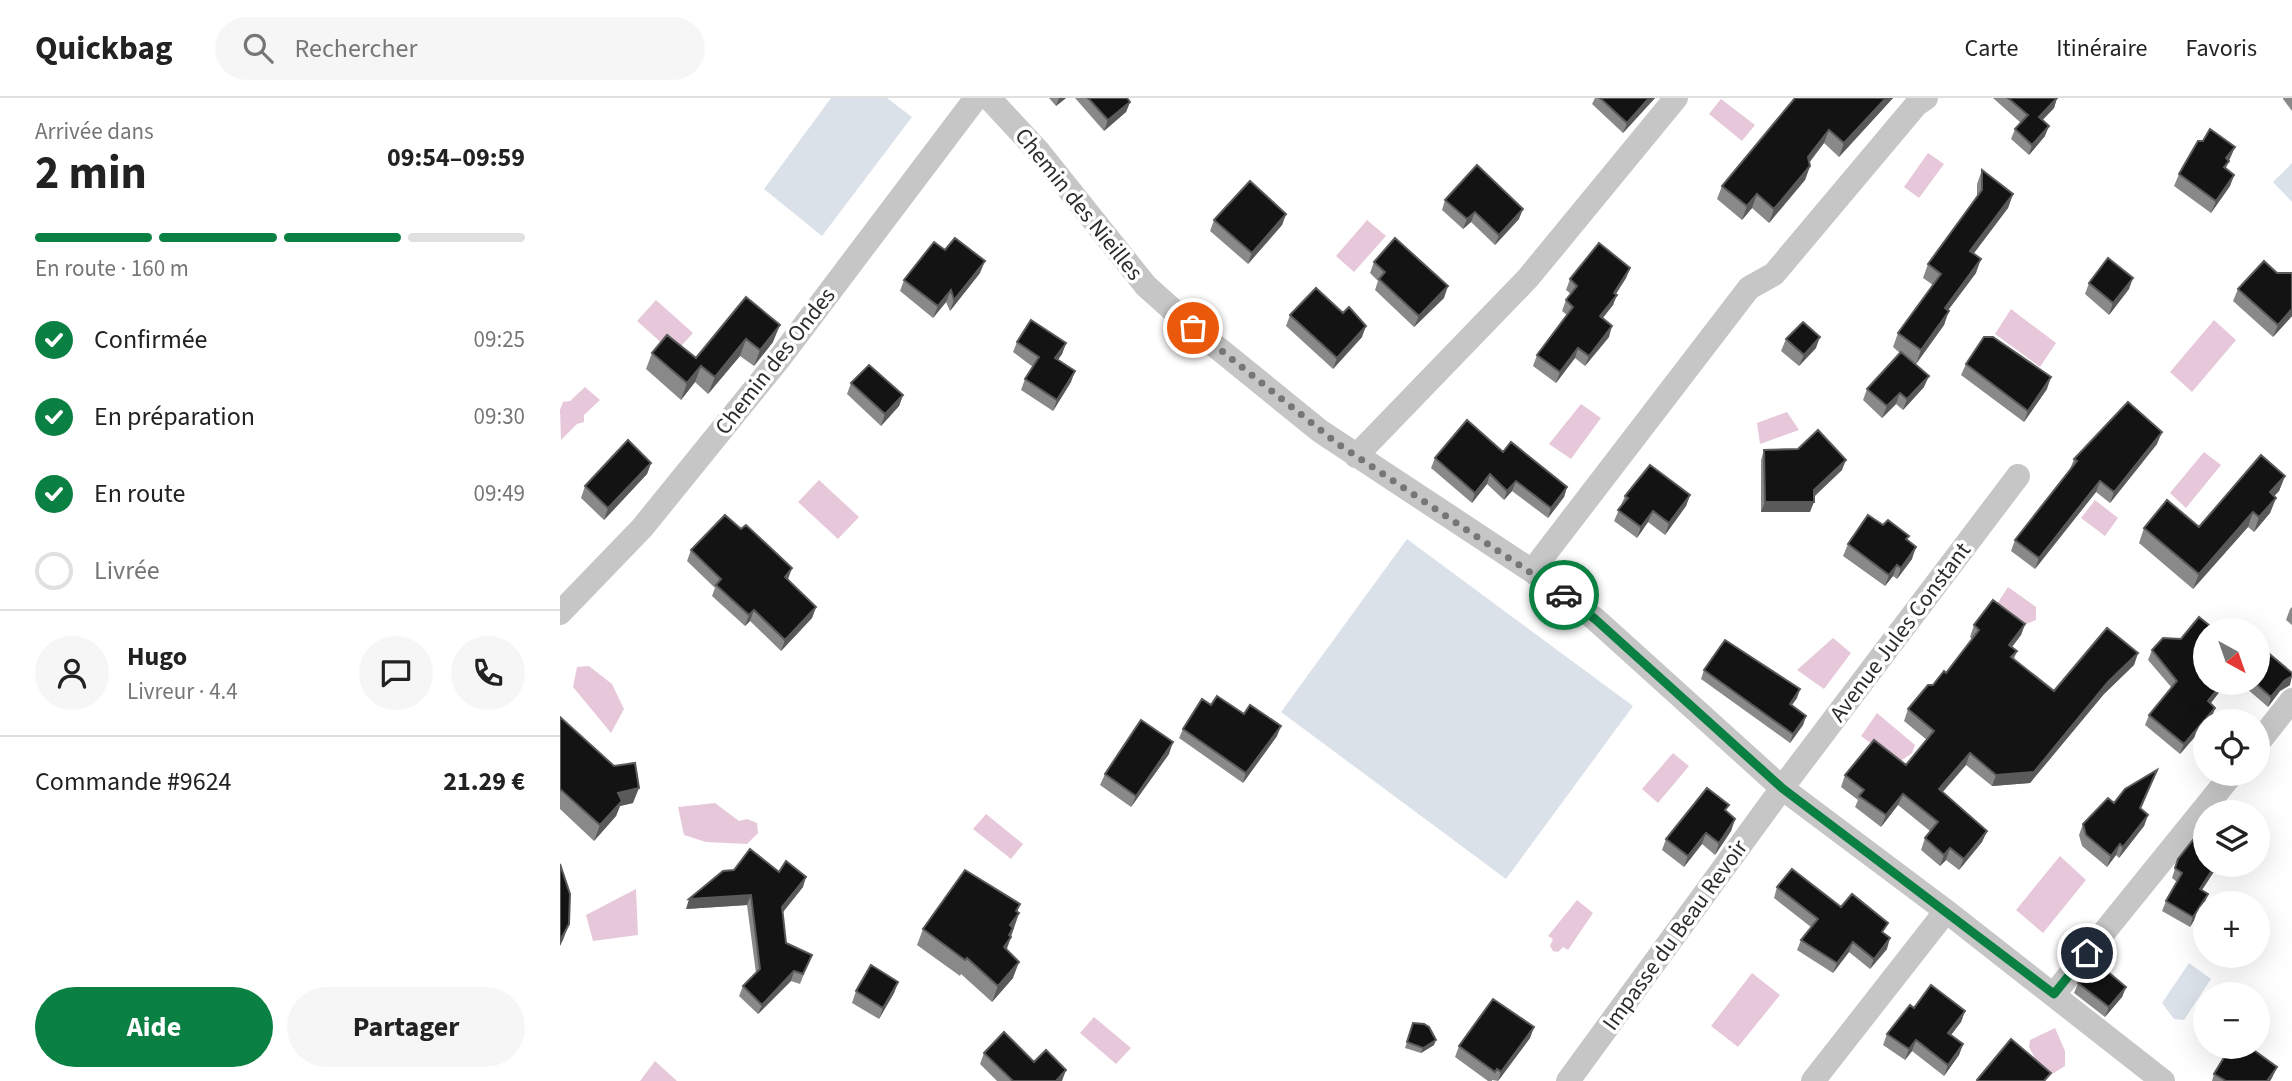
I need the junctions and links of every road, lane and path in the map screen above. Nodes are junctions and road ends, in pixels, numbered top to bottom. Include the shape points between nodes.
1 (976, 98) edge
2 (989, 98) edge
3 (1676, 98) edge
4 (1926, 98) edge
5 (1356, 456) junction
6 (2018, 476) dead end
7 (1532, 571) junction
8 (560, 613) edge
9 (2292, 700) edge
10 (2270, 728) edge
11 (2222, 786) edge
12 (1782, 788) junction
13 (1947, 911) junction
14 (2054, 994) junction
15 (1568, 1081) edge
16 (1813, 1081) edge
17 (2162, 1081) edge

1 - 8 street, Chemin des Ondes via 779,359 642,528
2 - 5 street, Chemin des Nieilles via 1039,152 1146,286
3 - 5 street via 1528,278
4 - 7 street via 1774,274 1749,288
5 - 7 street, Chemin des Nieilles
6 - 12 street, Avenue Jules Constant
7 - 12 street, Chemin des Nieilles via 1595,619
9 - 10 street
11 - 14 street
12 - 13 street, Chemin des Nieilles
12 - 15 street, Impasse du Beau Revoir
13 - 14 street, Chemin des Nieilles
13 - 16 street
14 - 17 street, Chemin des Nieilles

